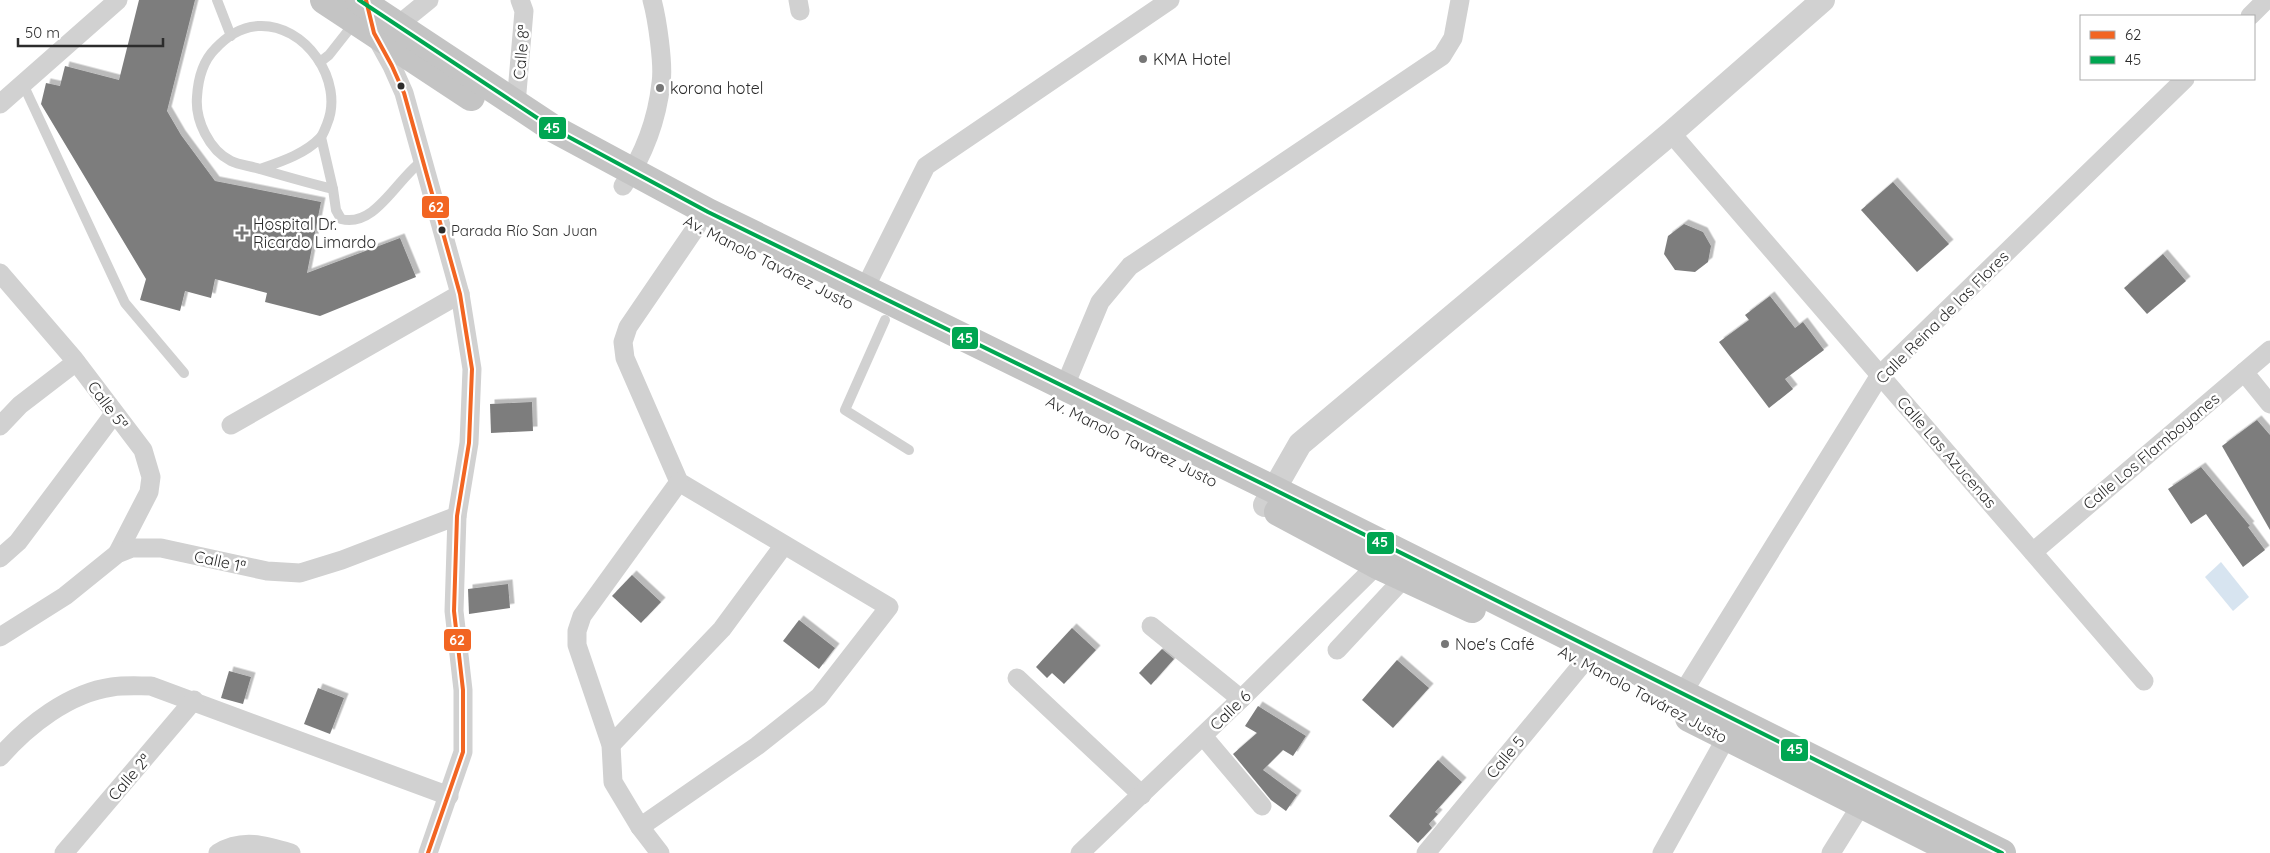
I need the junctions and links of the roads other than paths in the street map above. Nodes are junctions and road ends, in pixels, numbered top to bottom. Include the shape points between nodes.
1 (118, 0) edge
2 (217, 0) edge
3 (324, 0) edge
4 (429, 0) edge
5 (520, 0) edge
6 (652, 0) edge
7 (1170, 0) edge
8 (1460, 0) edge
9 (1823, 0) edge
10 (2266, 0) edge
11 (2251, 15) edge
12 (372, 18) edge
13 (231, 36) junction
14 (320, 62) junction
15 (2184, 80) edge
16 (24, 84) junction
17 (0, 104) edge
18 (516, 104) junction
19 (1671, 134) junction
20 (321, 137) junction
21 (422, 161) junction
22 (260, 169) junction
23 (628, 179) junction
24 (333, 189) junction
25 (697, 226) junction
26 (0, 273) edge
27 (864, 290) junction
28 (460, 294) junction
29 (885, 320) junction
30 (2270, 350) edge
31 (76, 362) junction
32 (2244, 372) junction
33 (184, 373) dead end
34 (1880, 376) junction
35 (1064, 388) junction
36 (2270, 404) edge
37 (114, 414) junction
38 (231, 425) dead end
39 (0, 426) edge
40 (909, 450) dead end
41 (679, 482) junction
42 (1269, 497) junction
43 (458, 516) junction
44 (784, 545) junction
45 (2033, 552) junction
46 (117, 554) junction
47 (0, 558) edge
48 (1377, 565) junction
49 (1404, 578) junction
50 (1150, 626) dead end
51 (0, 637) edge
52 (1337, 650) dead end
53 (1584, 662) junction
54 (1017, 678) dead end
55 (2144, 681) dead end
56 (1682, 694) junction
57 (1241, 699) junction
58 (194, 700) junction
59 (1203, 736) junction
60 (1726, 738) junction
61 (611, 745) junction
62 (0, 757) edge
63 (1142, 795) junction
64 (449, 796) junction
65 (1861, 805) junction
66 (1262, 806) dead end
67 (640, 827) junction
68 (64, 853) edge
69 (218, 853) edge
70 (291, 853) edge
71 (428, 853) edge
72 (660, 853) edge
73 (1080, 853) edge
74 (1426, 853) edge
75 (1662, 853) edge
76 (1831, 853) edge
77 (1958, 853) edge
78 (2002, 853) edge

1 - 16 street
2 - 13 lane
3 - 12 main road, Av. Manolo Tavárez Justo
4 - 12 street
5 - 18 street, Calle 8ª via 524,11
6 - 23 street via 662,82 646,146
7 - 27 street via 926,166
8 - 35 street via 1453,38 1442,56 1130,266 1100,302
9 - 19 street
10 - 11 street
12 - 14 lane
12 - 18 main road, Av. Manolo Tavárez Justo
12 - 21 street via 398,78
12 - 23 main road, Av. Manolo Tavárez Justo via 543,144
13 - 14 lane via 257,26 272,27 297,38
13 - 22 lane via 205,61 197,90 197,118 216,150 231,161
14 - 20 lane via 327,73 332,102
15 - 34 street, Calle Reina de las Flores
16 - 17 street
16 - 33 lane via 126,303
18 - 23 main road, Av. Manolo Tavárez Justo
19 - 34 street, Calle Las Azucenas
19 - 42 street via 1300,444
20 - 22 lane via 296,155
20 - 24 lane
21 - 24 lane via 409,171 381,206 362,218 341,219 336,210
21 - 28 street
22 - 24 lane
23 - 25 main road, Av. Manolo Tavárez Justo
23 - 27 main road, Av. Manolo Tavárez Justo via 708,212
25 - 29 main road, Av. Manolo Tavárez Justo
25 - 41 street via 628,327 623,342 625,358
26 - 31 street, Calle 5ª
27 - 35 main road, Av. Manolo Tavárez Justo
28 - 38 street
28 - 43 street via 472,369 469,443
29 - 40 lane via 845,410
29 - 42 main road, Av. Manolo Tavárez Justo
30 - 32 street, Calle Los Flamboyanes
31 - 37 street, Calle 5ª
31 - 39 street via 20,405
32 - 36 street
32 - 45 street, Calle Los Flamboyanes
34 - 45 street, Calle Las Azucenas
34 - 56 street, Calle Reina de las Flores
35 - 42 main road, Av. Manolo Tavárez Justo
37 - 46 street, Calle 5ª via 143,450 151,477 149,492
37 - 47 street via 18,542
41 - 44 street
41 - 61 street via 582,616 577,631 577,645
42 - 48 main road, Av. Manolo Tavárez Justo
42 - 56 main road, Av. Manolo Tavárez Justo
43 - 46 street, Calle 1ª via 300,573 267,571 161,548 132,548
43 - 64 street via 454,611 462,690 463,752
44 - 61 street via 722,629
44 - 67 street via 889,607 819,697 758,746
45 - 55 street, Calle Las Azucenas
46 - 51 street, Calle 1ª via 66,596
48 - 49 main road, Av. Manolo Tavárez Justo
48 - 57 street, Calle 6
49 - 52 street
49 - 53 main road, Av. Manolo Tavárez Justo
50 - 57 street
53 - 60 main road, Av. Manolo Tavárez Justo
53 - 74 street, Calle 5
54 - 63 street
56 - 78 main road, Av. Manolo Tavárez Justo
57 - 59 street, Calle 6
58 - 62 street via 151,686 112,687 81,696 51,711
58 - 64 street
58 - 68 street, Calle 2ª
59 - 63 street, Calle 6
59 - 66 street
60 - 65 main road, Av. Manolo Tavárez Justo
60 - 75 street
61 - 67 street via 613,782
63 - 73 street, Calle 6
64 - 71 street
65 - 76 street
65 - 77 main road, Av. Manolo Tavárez Justo
67 - 72 street
69 - 70 street via 229,846 249,843

